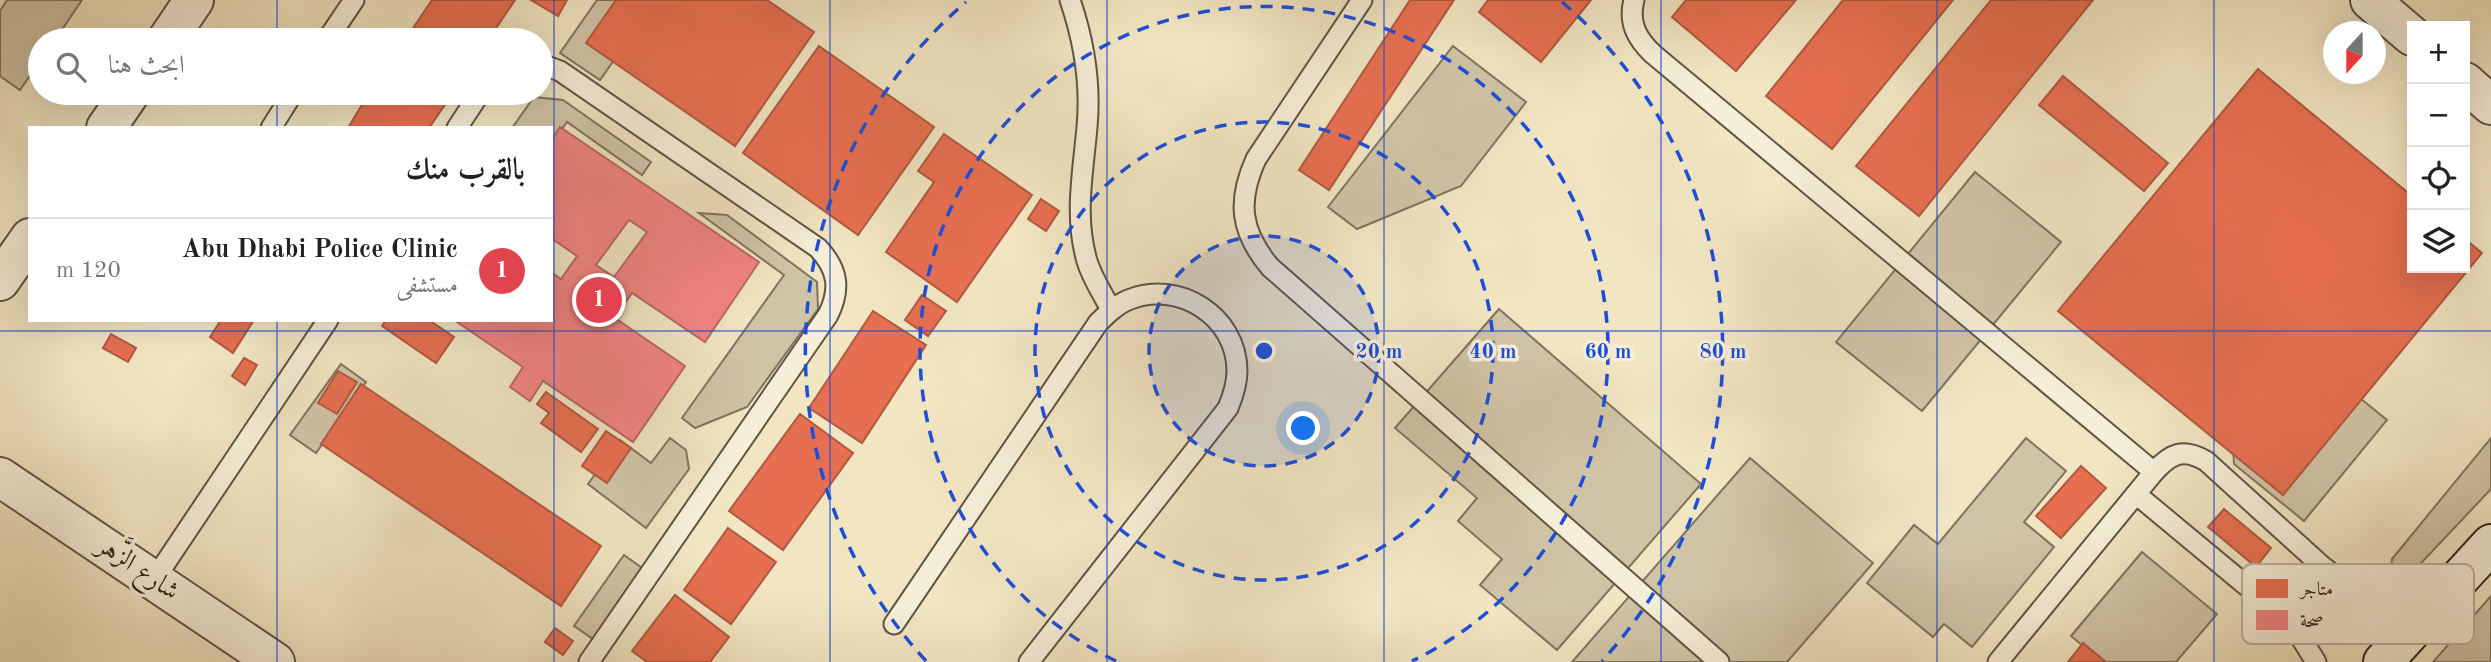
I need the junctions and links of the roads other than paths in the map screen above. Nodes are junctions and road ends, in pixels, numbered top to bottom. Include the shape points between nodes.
1 (194, 0) edge
2 (354, 0) edge
3 (1070, 0) edge
4 (1362, 0) edge
5 (1634, 0) edge
6 (2370, 0) edge
7 (174, 28) edge
8 (335, 28) edge
9 (2407, 32) edge
10 (553, 68) edge
11 (2467, 84) edge
12 (122, 105) edge
13 (285, 105) edge
14 (472, 105) edge
15 (2491, 105) edge
16 (107, 126) edge
17 (272, 126) edge
18 (458, 126) edge
19 (28, 241) edge
20 (0, 281) edge
21 (1111, 310) junction
22 (327, 322) edge
23 (2160, 465) junction
24 (0, 477) edge
25 (2136, 494) junction
26 (2491, 544) edge
27 (2320, 564) edge
28 (2472, 564) edge
29 (154, 580) junction
30 (2242, 582) edge
31 (894, 624) dead end
32 (2305, 644) edge
33 (2399, 644) edge
34 (275, 662) edge
35 (589, 662) edge
36 (1029, 662) edge
37 (1719, 662) edge
38 (1998, 662) edge
39 (2316, 662) edge
40 (2383, 662) edge

1 - 7 street
2 - 8 lane
3 - 21 lane via 1088,91 1080,186 1082,236 1087,263
4 - 37 lane via 1247,177 1244,217 1258,252
5 - 23 lane via 1633,28 1653,54
6 - 9 street
10 - 35 lane via 818,248 829,259 838,287 828,315
11 - 15 street
12 - 16 street
13 - 17 lane
14 - 18 lane
19 - 20 street
21 - 31 lane
21 - 36 lane via 1128,300 1165,294 1202,306 1216,318 1235,352 1235,389 1228,408
22 - 29 lane
23 - 25 lane
23 - 27 lane via 2187,454 2206,461
24 - 29 street, شارع الزَّهر
25 - 30 lane
25 - 38 lane
26 - 28 street
29 - 34 street, شارع الزَّهر
32 - 39 lane
33 - 40 street

